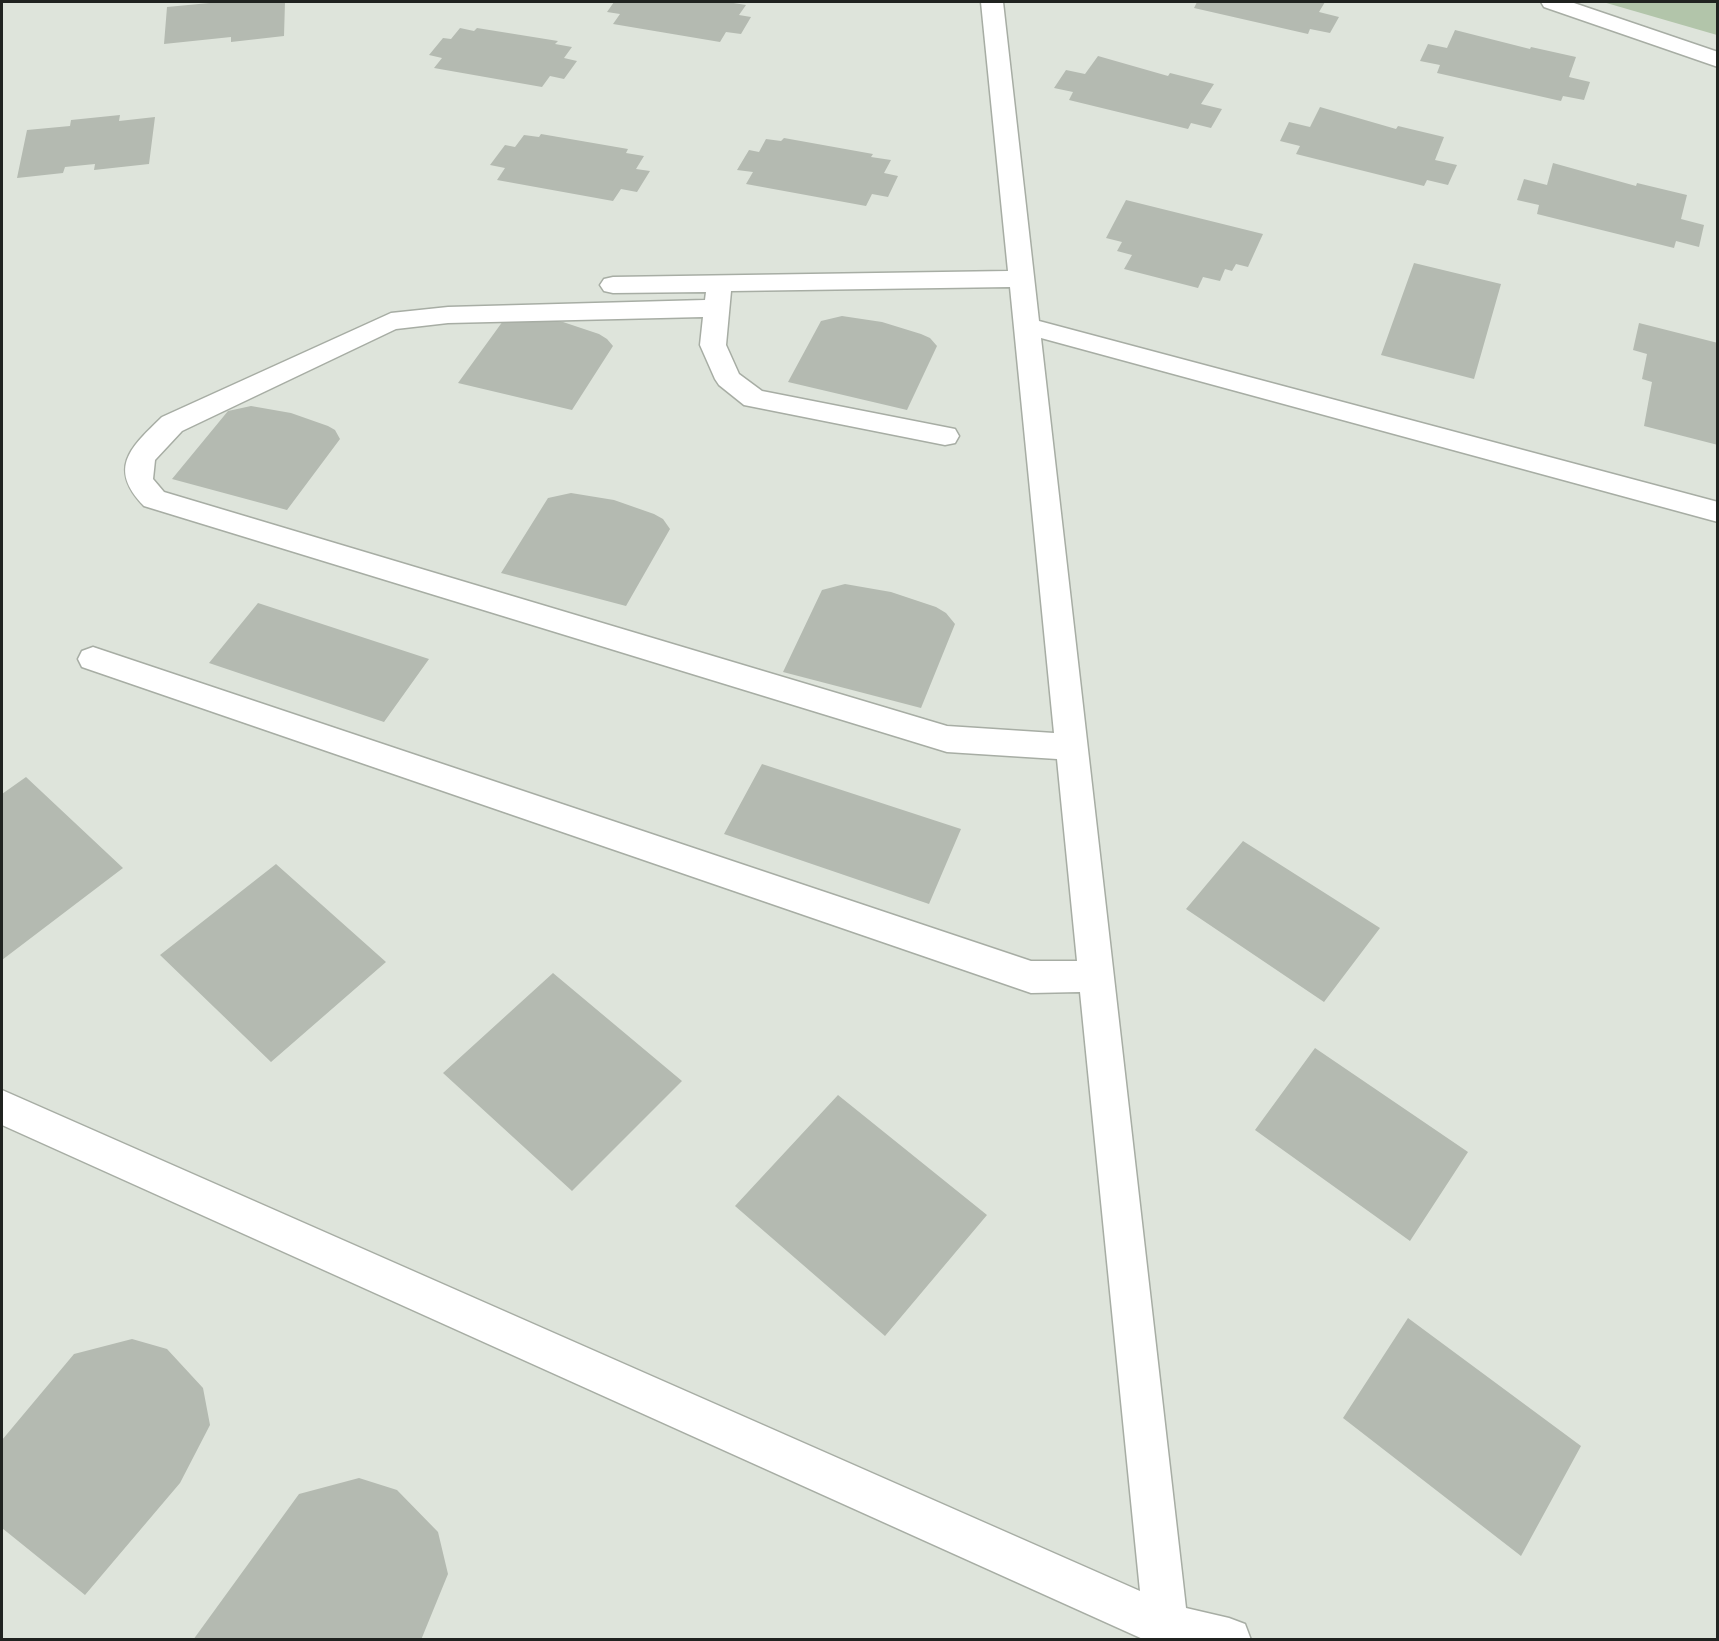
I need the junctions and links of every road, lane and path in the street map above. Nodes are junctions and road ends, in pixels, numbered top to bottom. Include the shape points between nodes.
1 (992, 2) edge
2 (1552, 2) edge
3 (1718, 60) edge
4 (1022, 279) junction
5 (613, 285) dead end
6 (718, 296) junction
7 (1027, 326) junction
8 (945, 436) dead end
9 (1718, 512) edge
10 (93, 659) dead end
11 (1072, 747) junction
12 (1096, 976) junction
13 (2, 1107) edge
14 (1166, 1632) edge
15 (1230, 1640) edge

1 - 4 street
2 - 3 street
4 - 6 street
4 - 7 street
5 - 6 street
6 - 8 street via 713,345 728,379 754,399
6 - 11 street via 391,321 172,424 140,459 139,483 154,499 947,739
7 - 9 street
7 - 11 street
10 - 12 street via 1031,976
11 - 12 street
12 - 14 street
13 - 14 street
14 - 15 street

